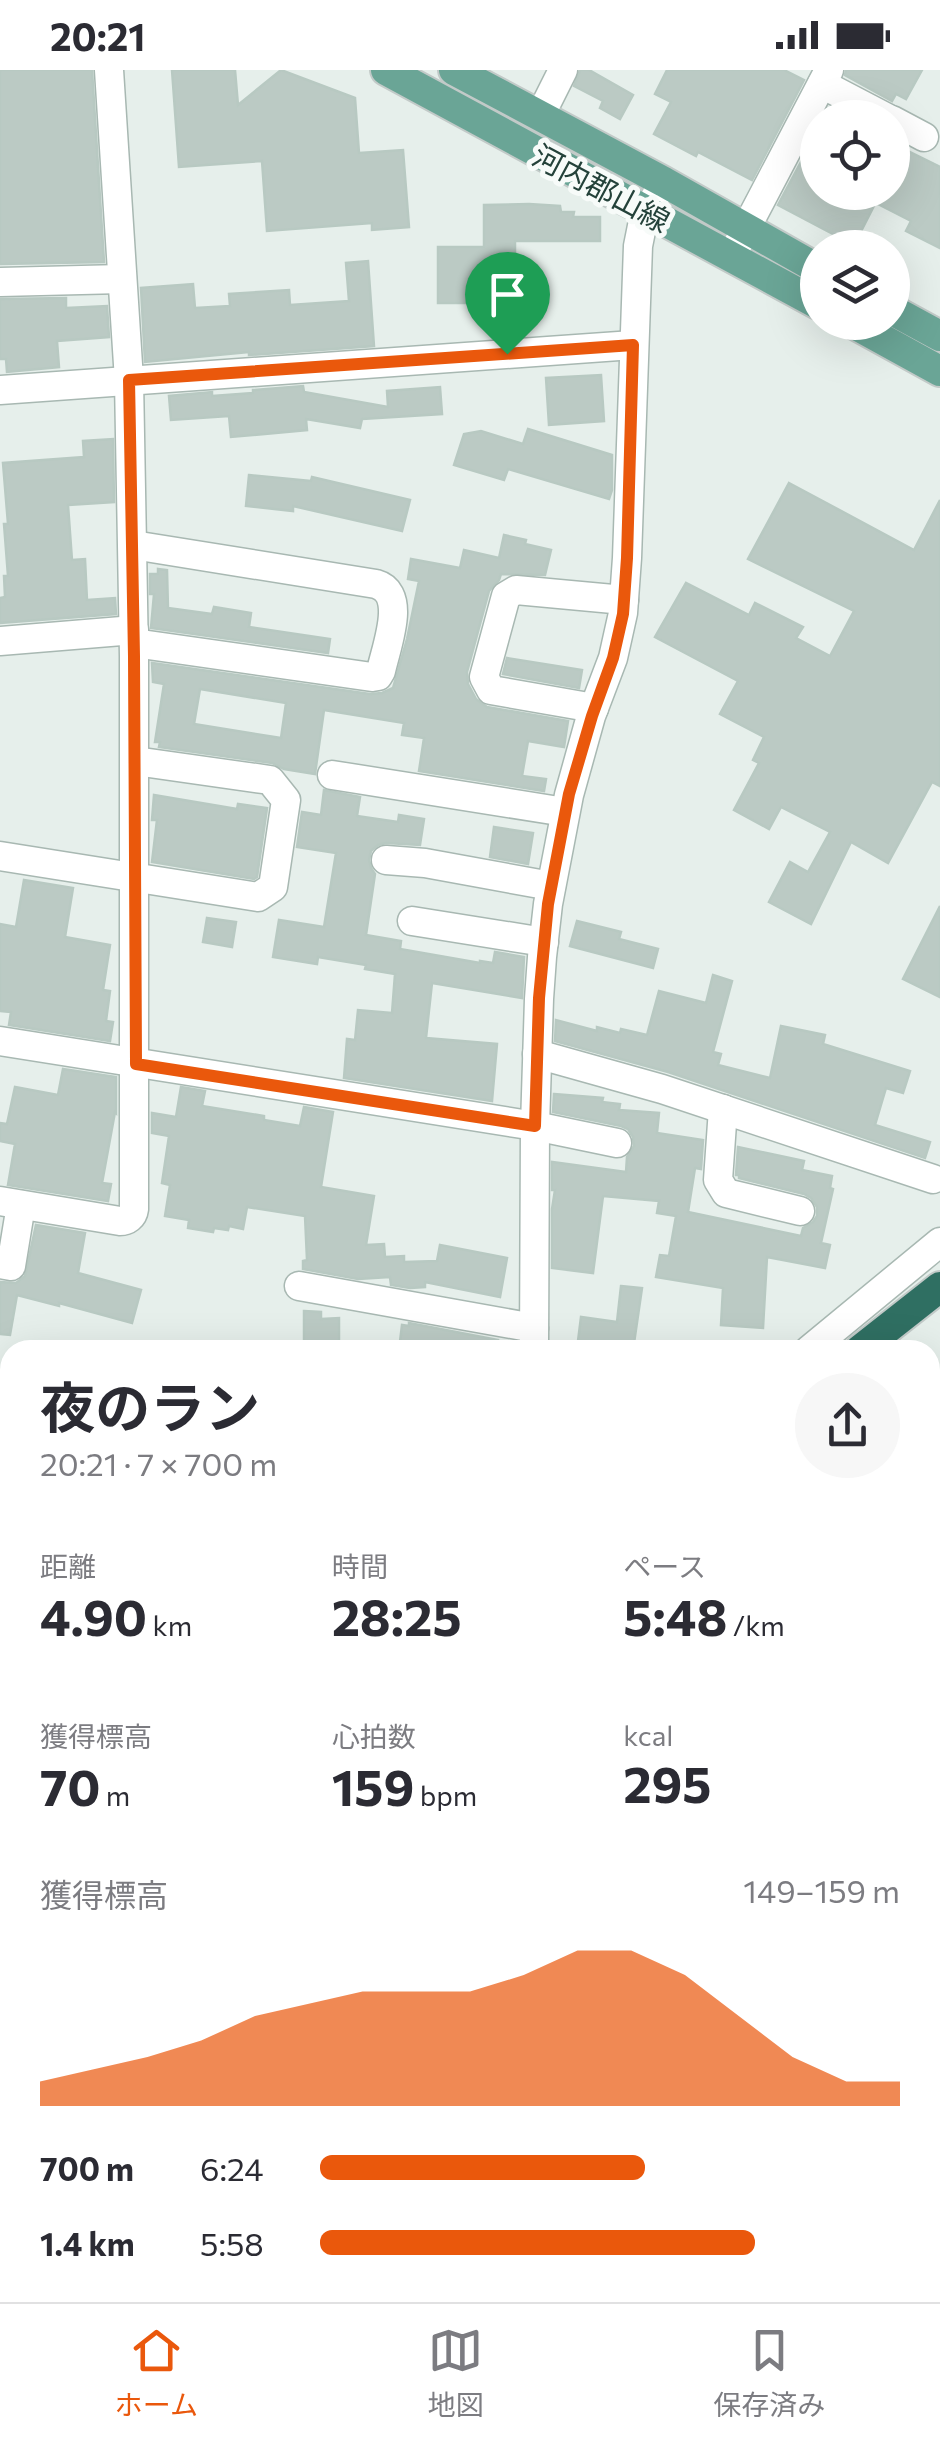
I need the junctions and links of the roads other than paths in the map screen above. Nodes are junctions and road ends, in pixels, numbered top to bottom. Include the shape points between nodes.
1 (108, 70) edge
2 (386, 70) edge
3 (454, 70) edge
4 (562, 70) edge
5 (826, 77) edge
6 (861, 100) edge
7 (540, 116) junction
8 (910, 130) edge
9 (924, 137) dead end
10 (664, 182) junction
11 (648, 212) junction
12 (746, 230) junction
13 (731, 257) junction
14 (800, 259) edge
15 (122, 280) junction
16 (0, 282) edge
17 (800, 294) edge
18 (910, 320) edge
19 (940, 336) edge
20 (884, 340) edge
21 (633, 345) junction
22 (940, 371) edge
23 (129, 380) junction
24 (0, 390) edge
25 (132, 545) junction
26 (624, 600) junction
27 (134, 637) junction
28 (0, 641) edge
29 (594, 708) junction
30 (134, 761) junction
31 (332, 775) dead end
32 (566, 812) junction
33 (0, 856) edge
34 (386, 860) dead end
35 (135, 879) junction
36 (551, 886) junction
37 (412, 921) dead end
38 (544, 942) junction
39 (0, 1041) edge
40 (537, 1054) junction
41 (136, 1064) junction
42 (723, 1109) junction
43 (535, 1126) junction
44 (617, 1142) dead end
45 (934, 1179) dead end
46 (11, 1203) edge
47 (800, 1210) dead end
48 (940, 1242) edge
49 (0, 1264) edge
50 (299, 1286) dead end
51 (940, 1287) edge
52 (940, 1306) edge
53 (534, 1339) edge
54 (821, 1340) edge
55 (873, 1340) edge
56 (904, 1340) edge

1 - 15 street
2 - 11 main road, 河内郡山線
3 - 7 main road, 河内郡山線
4 - 7 street
5 - 6 street
5 - 12 street
7 - 10 main road, 河内郡山線
8 - 9 street
10 - 11 street
10 - 12 main road, 河内郡山線
11 - 13 main road, 河内郡山線
11 - 21 street via 639,234
12 - 13 street
12 - 14 main road, 河内郡山線
13 - 17 main road, 河内郡山線
15 - 16 street
15 - 23 street
18 - 19 main road
20 - 22 main road
21 - 23 street
21 - 26 street
23 - 24 street
23 - 25 street
25 - 27 street
25 - 27 street via 384,586 394,611 381,671 372,677
26 - 29 street
26 - 29 street via 516,590 506,596 484,677 491,690
27 - 28 street
27 - 30 street
29 - 32 street
30 - 35 street
30 - 35 street via 270,780 286,800 273,887 258,897
31 - 32 street
32 - 36 street
33 - 35 street
34 - 36 street
35 - 41 street
36 - 38 street
37 - 38 street
38 - 40 street
39 - 41 street
40 - 42 street
40 - 43 street
41 - 43 street
41 - 46 street via 131,1216 120,1220
42 - 45 street
42 - 47 street via 718,1180 726,1193
43 - 44 street
43 - 53 street
46 - 49 street via 11,1266
48 - 54 street
50 - 53 street
51 - 55 highway
52 - 56 highway

